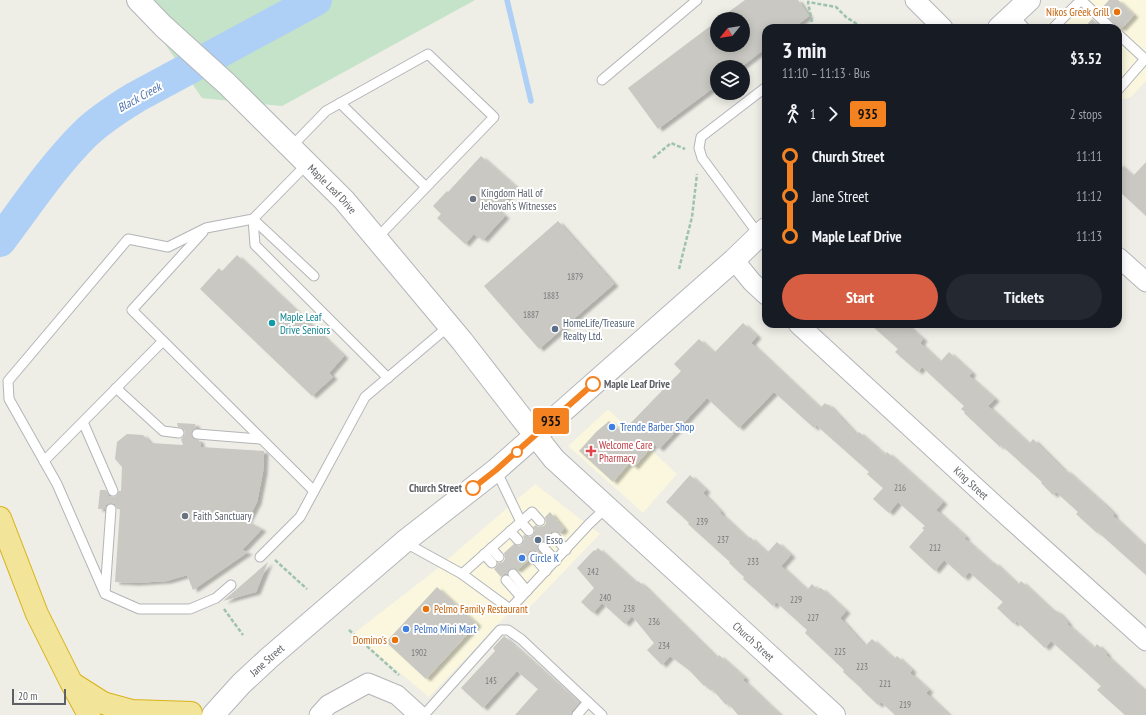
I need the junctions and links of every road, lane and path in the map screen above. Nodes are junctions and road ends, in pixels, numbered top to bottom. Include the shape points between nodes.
1 (138, 0) edge
2 (697, 0) edge
3 (915, 0) edge
4 (1029, 0) edge
5 (1081, 0) edge
6 (813, 24) edge
7 (857, 24) edge
8 (939, 24) edge
9 (1013, 24) edge
10 (1058, 24) edge
11 (1107, 24) edge
12 (1122, 38) edge
13 (602, 80) dead end
14 (1122, 85) edge
15 (762, 90) edge
16 (340, 103) junction
17 (291, 147) junction
18 (688, 150) dead end
19 (653, 158) dead end
20 (307, 164) junction
21 (698, 168) dead end
22 (426, 187) junction
23 (253, 219) junction
24 (206, 228) junction
25 (762, 231) edge
26 (762, 233) edge
27 (377, 238) junction
28 (734, 260) junction
29 (1122, 261) edge
30 (679, 269) dead end
31 (314, 276) dead end
32 (1146, 282) edge
33 (762, 291) edge
34 (449, 326) junction
35 (802, 328) edge
36 (163, 341) junction
37 (388, 378) junction
38 (116, 388) junction
39 (83, 422) junction
40 (179, 433) dead end
41 (197, 434) dead end
42 (535, 435) junction
43 (260, 439) junction
44 (44, 461) junction
45 (496, 470) junction
46 (113, 491) dead end
47 (314, 491) junction
48 (607, 507) junction
49 (111, 509) dead end
50 (0, 518) edge
51 (540, 521) dead end
52 (521, 522) junction
53 (510, 531) junction
54 (529, 531) dead end
55 (555, 537) dead end
56 (518, 540) dead end
57 (404, 542) junction
58 (543, 548) dead end
59 (566, 550) junction
60 (487, 551) junction
61 (263, 555) joint
62 (533, 556) dead end
63 (495, 560) dead end
64 (556, 561) junction
65 (546, 571) junction
66 (462, 574) junction
67 (509, 577) dead end
68 (231, 585) dead end
69 (307, 589) dead end
70 (105, 594) junction
71 (524, 594) junction
72 (216, 598) junction
73 (349, 630) dead end
74 (243, 635) dead end
75 (1146, 641) edge
76 (71, 682) junction
77 (241, 684) junction
78 (397, 695) junction
79 (588, 702) junction
80 (324, 710) edge
81 (190, 714) edge
82 (89, 715) edge
83 (213, 715) edge
84 (419, 715) edge
85 (424, 715) edge
86 (576, 715) edge
87 (602, 715) edge
88 (834, 715) edge

1 - 17 street, Maple Leaf Drive
2 - 13 lane
3 - 8 street
4 - 9 street
5 - 10 lane
5 - 11 lane
6 - 7 path via 808,2 836,7
12 - 14 lane via 1145,59
15 - 25 lane via 701,137 699,148 702,158
16 - 17 lane via 326,111
16 - 22 lane
16 - 22 lane via 428,54 494,117
17 - 20 street, Maple Leaf Drive
18 - 19 path via 671,143
20 - 23 lane
20 - 27 street, Maple Leaf Drive via 344,200
21 - 30 path via 692,217
22 - 27 lane
23 - 24 lane
23 - 31 lane
23 - 37 lane via 255,245
24 - 36 lane via 132,310
24 - 44 lane via 168,247 128,239 8,381 9,399
26 - 28 street, Jane Street
27 - 34 street, Maple Leaf Drive
28 - 33 street
28 - 42 street, Jane Street
29 - 32 street
34 - 37 lane
34 - 42 street, Maple Leaf Drive
35 - 75 street, King Street
36 - 38 lane
36 - 43 lane
37 - 47 lane via 365,397
38 - 39 lane
38 - 40 lane via 163,431
39 - 44 lane
39 - 46 lane
41 - 43 lane
42 - 45 street, Jane Street
42 - 48 street, Church Street via 554,458
43 - 47 lane
44 - 70 lane via 57,484
45 - 52 lane
45 - 57 street, Jane Street
47 - 61 lane via 300,517
48 - 59 lane
48 - 88 street, Church Street
49 - 70 lane
50 - 76 highway via 37,614
51 - 52 lane via 532,512
52 - 53 lane
52 - 54 lane
53 - 56 lane
53 - 60 lane
55 - 59 lane
57 - 66 lane
57 - 77 street, Jane Street
58 - 64 lane
59 - 64 lane
60 - 63 lane
60 - 66 lane
61 - 69 path
62 - 65 lane
64 - 65 lane
65 - 71 lane
66 - 71 lane via 510,609
67 - 71 lane
68 - 72 lane
70 - 72 lane via 139,610 190,609
72 - 74 path
73 - 78 path via 399,675
76 - 81 highway via 103,703 132,711
76 - 82 highway
77 - 81 street, Jane Street
77 - 83 street, Jane Street
78 - 80 street via 368,683
78 - 84 street
79 - 85 lane via 521,640 508,630 500,630
79 - 86 lane
79 - 87 lane

